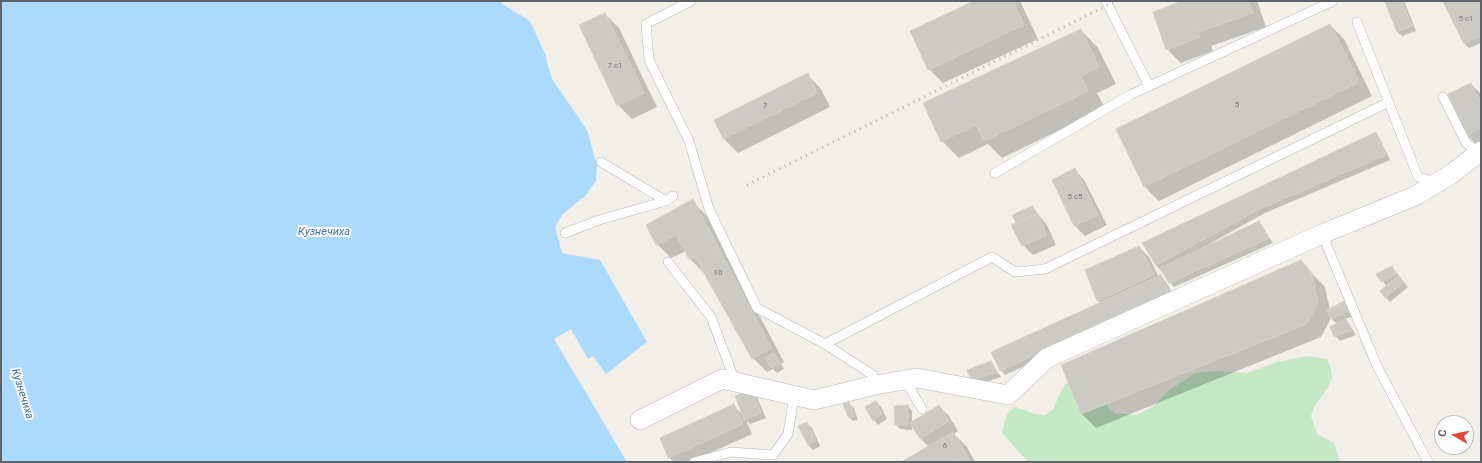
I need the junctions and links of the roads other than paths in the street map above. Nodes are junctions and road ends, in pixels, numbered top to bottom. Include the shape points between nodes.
1 (690, 1) edge
2 (1106, 1) edge
3 (1333, 1) edge
4 (1357, 22) dead end
5 (1149, 86) junction
6 (1443, 97) dead end
7 (1389, 102) junction
8 (1480, 152) edge
9 (601, 162) dead end
10 (995, 173) dead end
11 (1437, 183) junction
12 (565, 233) dead end
13 (1322, 234) junction
14 (668, 262) dead end
15 (825, 344) junction
16 (905, 380) junction
17 (735, 381) junction
18 (875, 385) junction
19 (794, 396) junction
20 (922, 409) dead end
21 (640, 420) dead end
22 (694, 462) edge
23 (1428, 462) edge

1 - 15 lane via 646,24 649,60 689,141 709,209 757,308
2 - 5 lane
3 - 5 lane
4 - 7 lane
5 - 10 lane
6 - 8 lane via 1466,143
7 - 11 lane via 1418,177
7 - 15 lane via 1045,269 1016,272 992,257
8 - 11 street
9 - 12 lane via 669,199
11 - 13 street via 1415,196
13 - 16 street via 1047,358 1008,395 917,378
13 - 23 lane via 1377,366
14 - 17 lane via 711,317
15 - 18 lane via 873,375
16 - 18 street
16 - 20 lane
17 - 19 street
17 - 21 street via 722,379
18 - 19 street via 814,400
19 - 22 lane via 788,434 773,455 731,452

